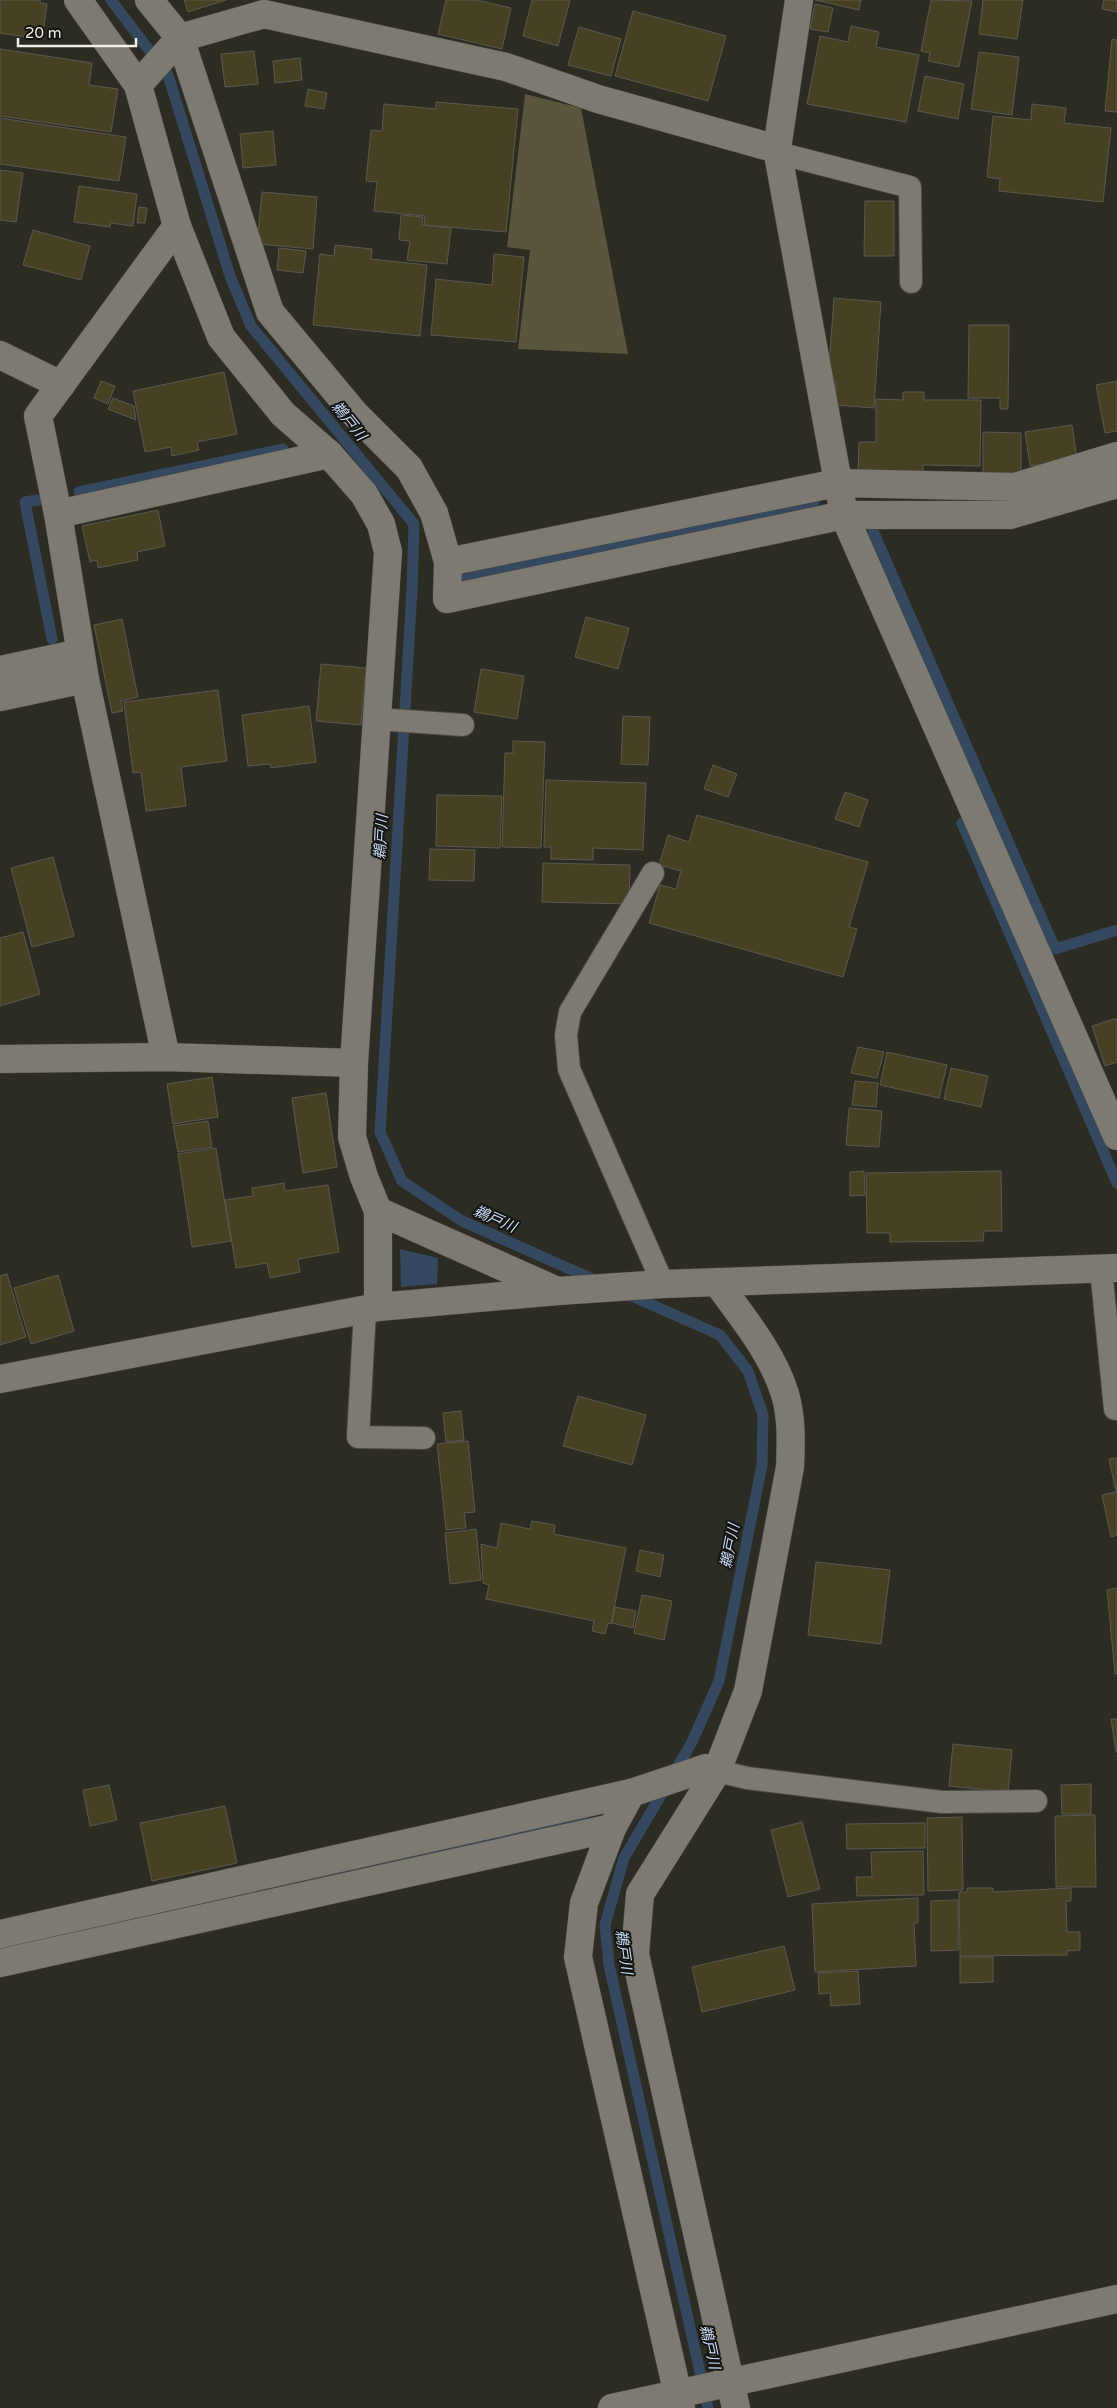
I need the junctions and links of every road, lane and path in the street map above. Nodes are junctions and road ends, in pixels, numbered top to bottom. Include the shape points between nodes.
1 (78, 0) edge
2 (148, 0) edge
3 (799, 0) edge
4 (262, 7) edge
5 (176, 43) junction
6 (143, 80) junction
7 (778, 151) junction
8 (176, 226) junction
9 (912, 282) dead end
10 (0, 355) edge
11 (61, 385) junction
12 (329, 454) junction
13 (1117, 456) edge
14 (837, 483) junction
15 (1117, 484) edge
16 (58, 514) junction
17 (844, 515) junction
18 (448, 562) junction
19 (83, 666) junction
20 (0, 670) edge
21 (0, 697) edge
22 (383, 720) junction
23 (462, 725) dead end
24 (653, 873) dead end
25 (166, 1057) junction
26 (0, 1059) edge
27 (354, 1063) junction
28 (1117, 1136) edge
29 (378, 1211) junction
30 (1109, 1269) edge
31 (717, 1282) junction
32 (659, 1284) junction
33 (558, 1291) junction
34 (372, 1308) junction
35 (0, 1379) edge
36 (1115, 1409) dead end
37 (424, 1438) dead end
38 (712, 1769) junction
39 (639, 1790) junction
40 (1036, 1801) dead end
41 (612, 1828) junction
42 (0, 1934) edge
43 (0, 1963) edge
44 (1117, 2298) edge
45 (728, 2392) edge
46 (684, 2397) edge
47 (612, 2408) edge

1 - 6 street
2 - 5 street
3 - 7 street
4 - 5 street
4 - 7 street via 506,67 598,99
5 - 6 street
5 - 18 street via 270,312 355,414 409,468 434,513
6 - 8 street
7 - 9 lane via 910,187
7 - 14 street
8 - 11 street
8 - 12 street via 221,337 283,414
10 - 11 street
11 - 16 street via 38,416
12 - 16 street
12 - 22 street via 364,494 382,524 388,552
13 - 14 street via 1016,487
14 - 17 street
14 - 18 street
15 - 17 street via 1010,515
16 - 19 street
17 - 18 street via 447,598
17 - 28 street
19 - 20 street
19 - 21 street
19 - 25 street
22 - 23 lane
22 - 27 street
24 - 32 lane via 570,1012 566,1035 569,1069
25 - 26 street
25 - 27 street
27 - 29 street via 352,1137
29 - 33 street
29 - 34 street
30 - 31 street
30 - 36 lane
31 - 32 street
31 - 38 street via 766,1352 785,1394 792,1434 790,1467 748,1691
32 - 33 street
33 - 34 street
34 - 35 street
34 - 37 lane via 358,1437
38 - 39 street
38 - 40 lane via 747,1778 942,1802
38 - 45 street via 640,1894 635,1954
39 - 41 street
39 - 42 street
41 - 43 street
41 - 46 street via 584,1903 578,1957
44 - 45 street
45 - 46 street
46 - 47 street

